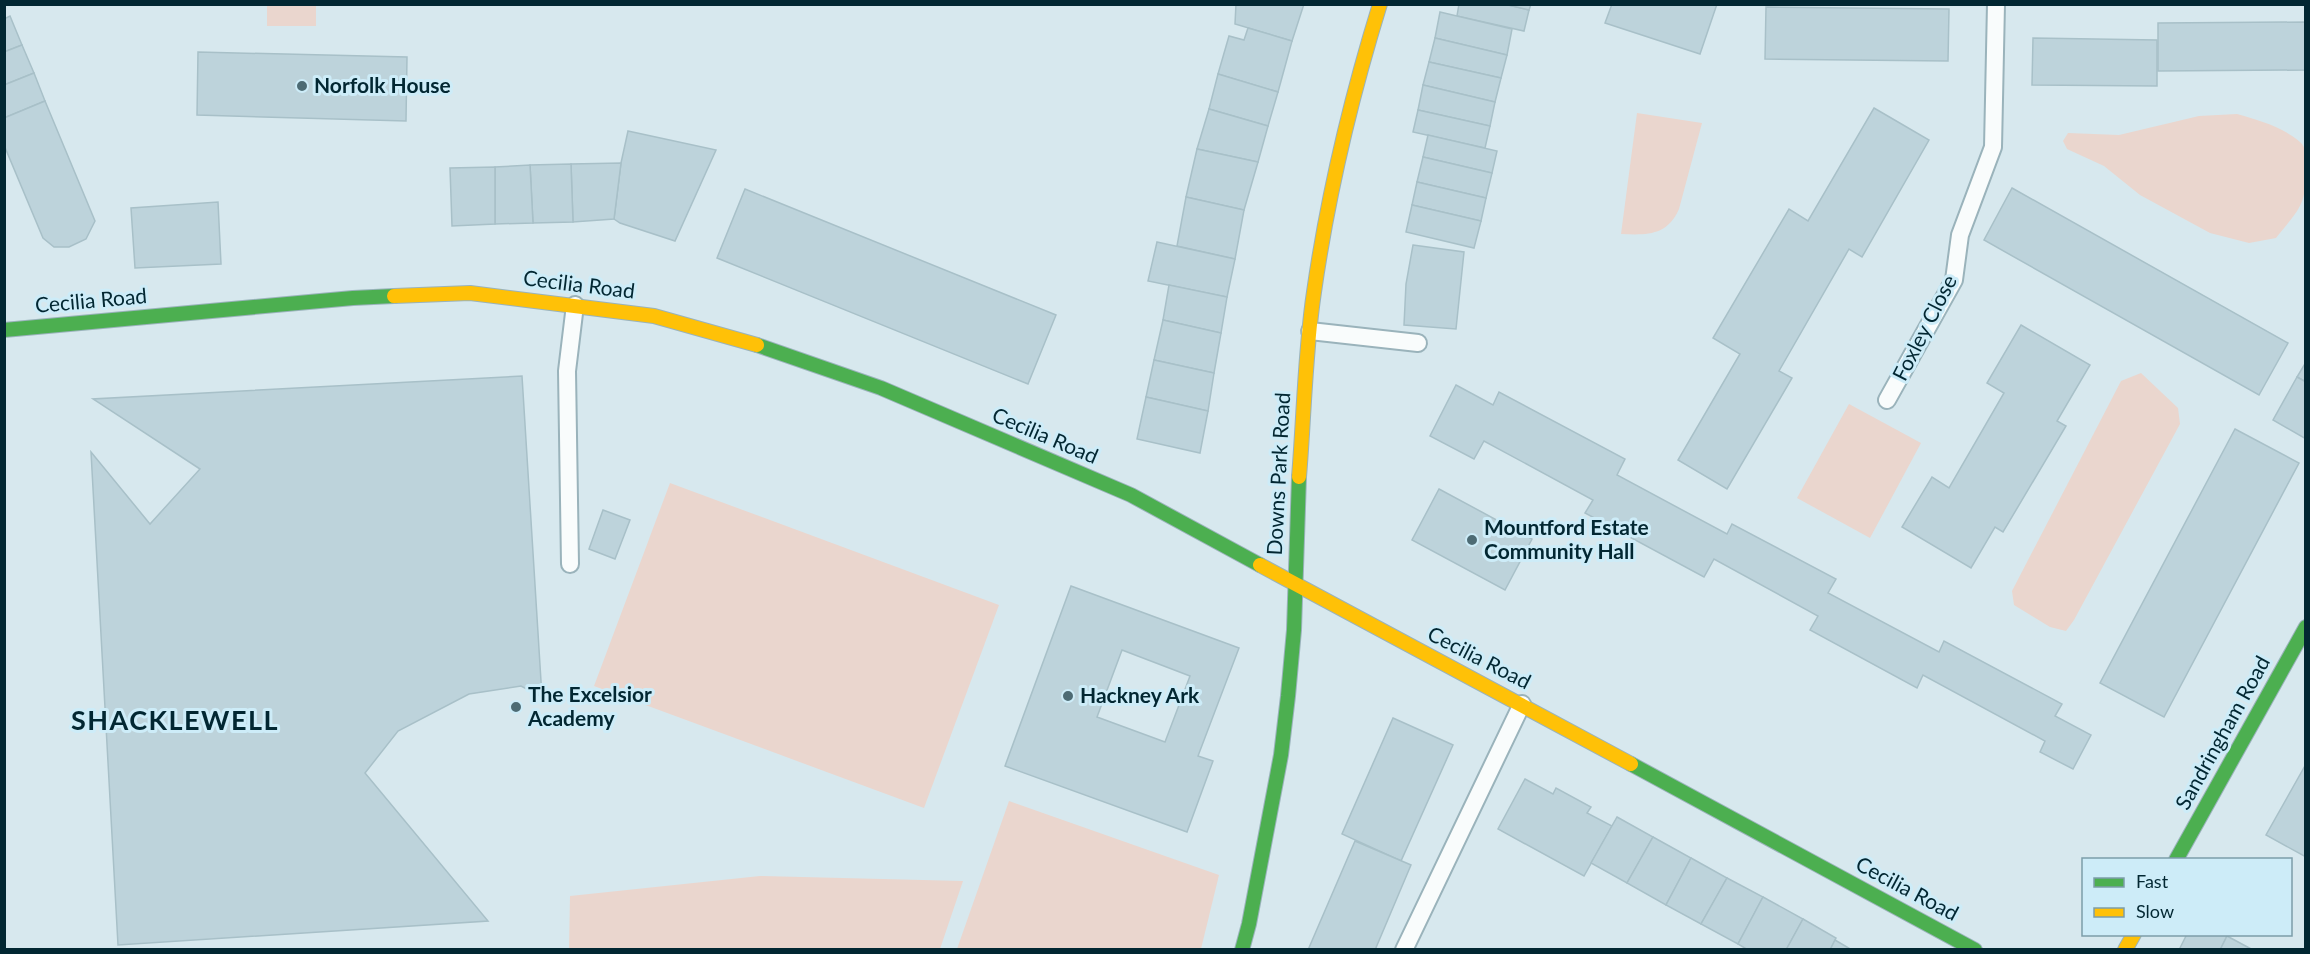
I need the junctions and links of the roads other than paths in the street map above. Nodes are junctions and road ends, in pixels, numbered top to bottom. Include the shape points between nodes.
1 (1380, 4) edge
2 (1996, 4) edge
3 (575, 305) junction
4 (4, 330) edge
5 (1310, 331) junction
6 (1418, 343) dead end
7 (1887, 400) dead end
8 (570, 564) dead end
9 (1295, 583) junction
10 (2306, 627) edge
11 (1522, 704) junction
12 (2177, 858) edge
13 (2133, 936) edge
14 (1242, 950) edge
15 (1404, 950) edge
16 (1975, 950) edge
17 (2125, 950) edge

1 - 5 street, Downs Park Road via 1338,162
2 - 7 lane, Foxley Close via 1993,147 1960,235 1954,280
3 - 4 street, Cecilia Road via 459,293 353,298
3 - 8 lane via 567,370
3 - 9 street, Cecilia Road via 654,316 748,342 881,388 1131,495
5 - 6 lane
5 - 9 street, Downs Park Road
9 - 11 street, Cecilia Road
9 - 14 street, Downs Park Road via 1281,755
10 - 12 street, Sandringham Road
11 - 15 lane
11 - 16 street, Cecilia Road
13 - 17 street

